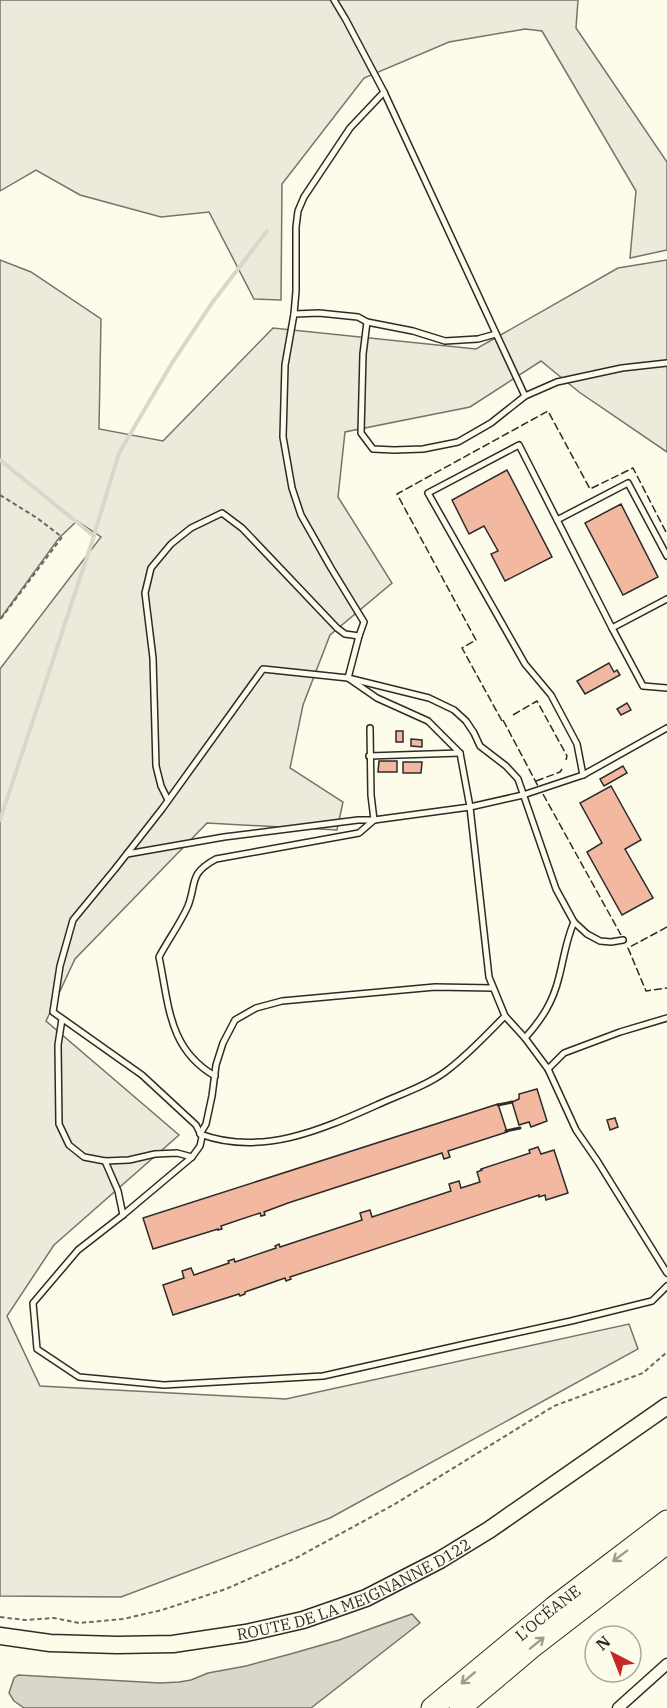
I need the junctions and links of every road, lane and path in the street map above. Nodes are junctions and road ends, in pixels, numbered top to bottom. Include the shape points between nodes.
1 (334, 0) edge
2 (384, 92) junction
3 (294, 314) junction
4 (368, 322) junction
5 (496, 334) junction
6 (667, 363) edge
7 (525, 396) junction
8 (0, 495) edge
9 (557, 520) junction
10 (667, 556) edge
11 (667, 598) edge
12 (0, 620) edge
13 (612, 628) junction
14 (359, 636) junction
15 (348, 678) junction
16 (667, 688) edge
17 (370, 728) dead end
18 (667, 728) edge
19 (460, 753) junction
20 (369, 756) junction
21 (583, 775) junction
22 (523, 795) junction
23 (168, 800) junction
24 (470, 807) junction
25 (374, 820) junction
26 (127, 854) junction
27 (574, 922) junction
28 (623, 940) dead end
29 (493, 988) junction
30 (505, 1016) junction
31 (62, 1018) junction
32 (667, 1018) edge
33 (525, 1038) junction
34 (548, 1069) junction
35 (215, 1076) junction
36 (200, 1134) junction
37 (192, 1157) junction
38 (105, 1161) junction
39 (123, 1215) junction
40 (667, 1273) edge
41 (667, 1286) edge
42 (667, 1352) edge
43 (667, 1406) edge
44 (667, 1521) edge
45 (667, 1543) edge
46 (0, 1617) edge
47 (0, 1636) edge
48 (667, 1664) edge
49 (432, 1708) edge
50 (460, 1708) edge
51 (618, 1708) edge

1 - 2 lane
2 - 3 lane via 350,128 298,211
2 - 5 lane
3 - 4 lane via 335,313
3 - 14 lane via 285,365 283,437 291,488 301,515 364,622
4 - 5 lane via 445,340
4 - 7 lane via 361,433 373,448 423,449 458,442 491,423
5 - 7 lane
6 - 7 lane via 568,379
8 - 12 path via 62,537
9 - 10 lane via 628,483
9 - 13 lane
9 - 21 lane via 519,445 428,493 525,664 551,695 577,744
11 - 13 lane
13 - 16 lane via 643,686
14 - 15 lane
14 - 23 lane via 345,634 338,628 242,528 222,513 191,528 171,544 151,568 145,593 153,658 156,766
15 - 19 lane via 377,698 428,721
15 - 22 lane via 429,698 454,710 470,727 480,746 514,773
15 - 23 lane via 263,669
17 - 20 lane
18 - 21 lane
19 - 20 lane
19 - 24 lane
20 - 25 lane
21 - 22 lane
22 - 24 lane
22 - 27 lane via 556,888
23 - 26 lane
24 - 25 lane
24 - 29 lane
25 - 26 lane via 224,837
25 - 35 lane via 358,833 216,860 194,879 188,905 159,957 179,1041 197,1064
26 - 31 lane via 73,920 53,1012
27 - 28 lane via 600,941
27 - 33 lane via 549,1006
29 - 30 lane
29 - 35 lane via 435,987 256,1008 235,1020 223,1043
30 - 33 lane
30 - 36 lane via 444,1073 332,1125 256,1143
31 - 36 lane via 142,1075 196,1125
31 - 38 lane via 58,1045 59,1124 69,1145 84,1157
32 - 34 lane via 564,1053
33 - 34 lane
34 - 40 lane via 576,1130
35 - 36 lane via 206,1124
36 - 37 lane via 200,1146
37 - 38 lane via 154,1154
37 - 39 lane
38 - 39 lane
39 - 41 lane via 78,1251 33,1303 37,1349 79,1377 164,1385 323,1376 572,1322 652,1301
42 - 46 path via 643,1373 554,1406 394,1504 296,1558 226,1589 123,1619 79,1623 54,1618
43 - 47 street, ROUTE DE LA MEIGNANNE D122 via 440,1560 366,1598 314,1616 246,1633 173,1644 50,1643
44 -> 49 highway, L’OCÉANE
50 -> 45 highway, L’OCÉANE
48 - 51 street

